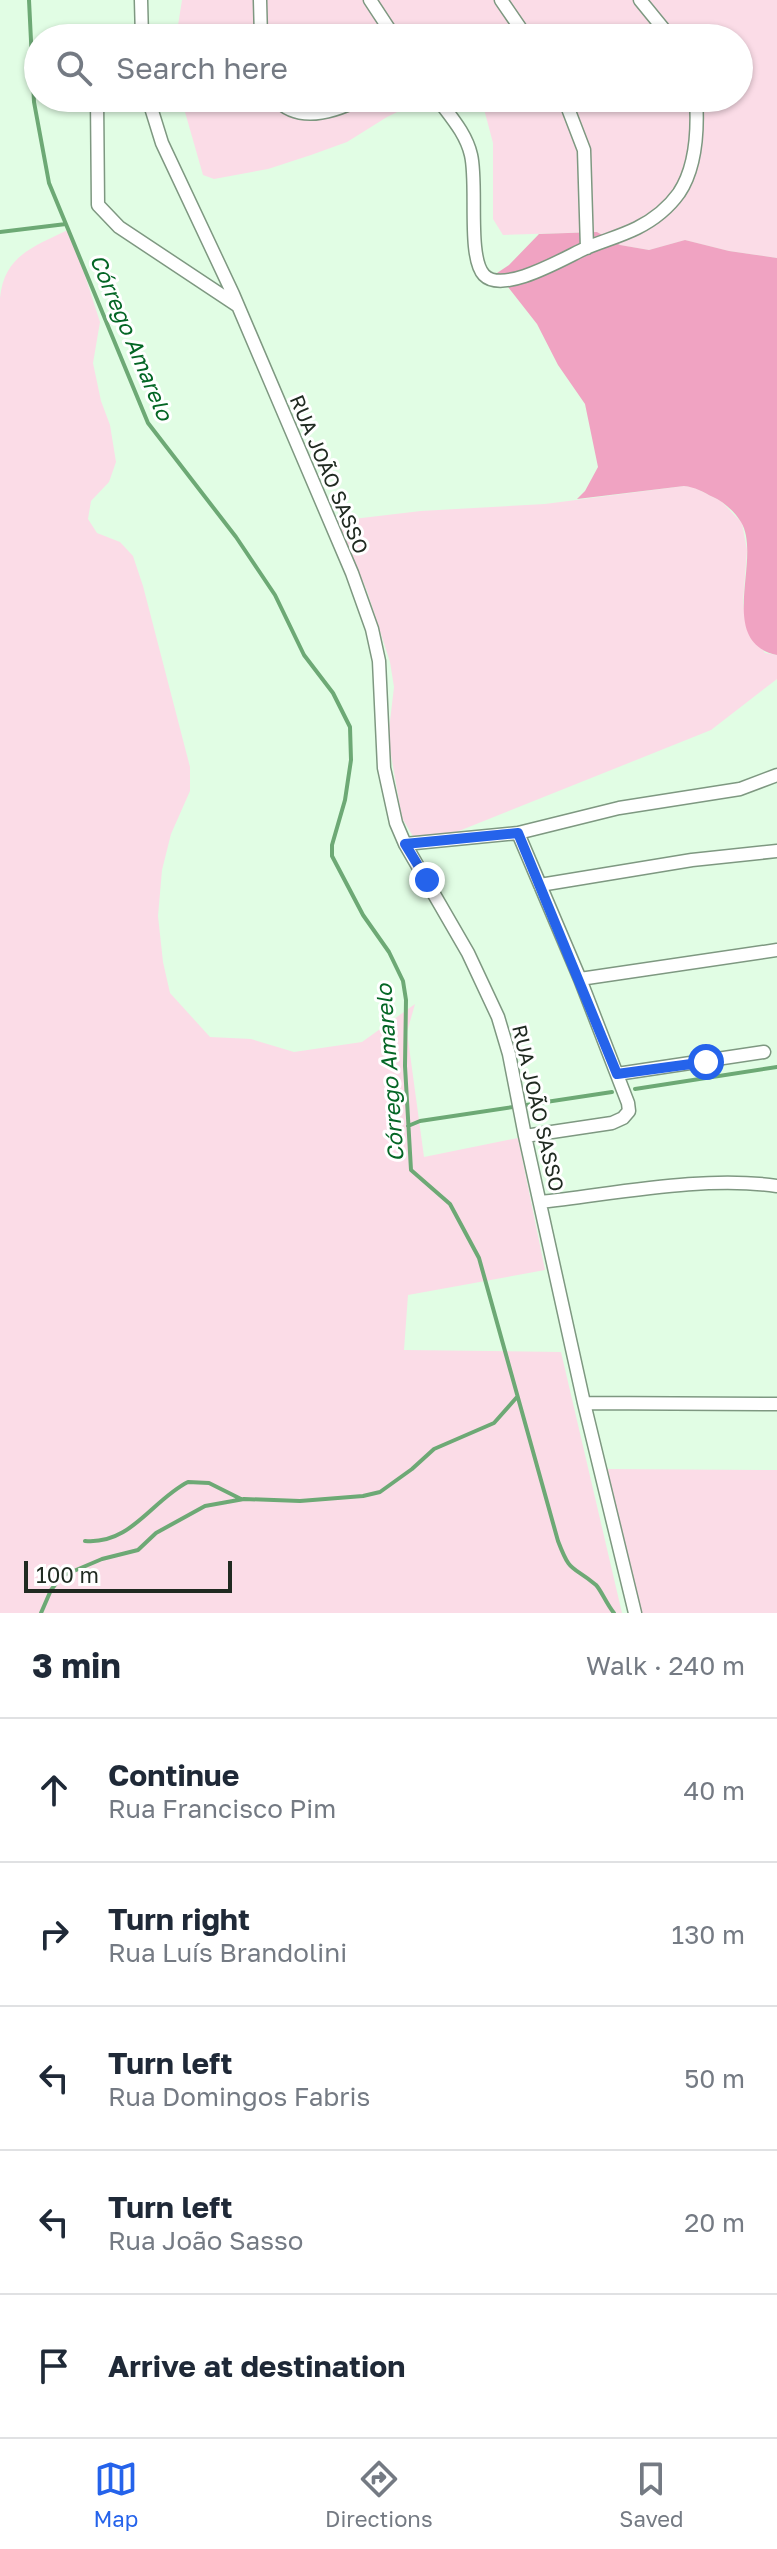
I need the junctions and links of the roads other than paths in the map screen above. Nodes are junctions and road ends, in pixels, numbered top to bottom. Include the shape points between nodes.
1 (141, 0) edge
2 (260, 0) edge
3 (370, 0) edge
4 (501, 0) edge
5 (640, 0) edge
6 (142, 24) edge
7 (261, 24) edge
8 (386, 24) edge
9 (517, 24) edge
10 (660, 24) edge
11 (97, 112) edge
12 (152, 112) edge
13 (300, 112) edge
14 (322, 112) edge
15 (448, 112) edge
16 (569, 112) edge
17 (696, 112) edge
18 (587, 248) junction
19 (238, 306) junction
20 (777, 775) edge
21 (518, 833) junction
22 (405, 844) junction
23 (777, 851) edge
24 (540, 885) junction
25 (777, 950) edge
26 (580, 979) junction
27 (764, 1052) dead end
28 (617, 1074) junction
29 (525, 1136) junction
30 (777, 1186) edge
31 (540, 1202) junction
32 (584, 1403) junction
33 (777, 1404) edge
34 (635, 1613) edge

1 - 6 street
2 - 7 street
3 - 8 street
4 - 9 street
5 - 10 street
11 - 19 street via 98,205 119,227
12 - 19 street, RUA JOÃO SASSO
13 - 14 street
15 - 18 street via 472,157 475,254 488,280 528,275
16 - 18 street via 584,150
17 - 18 street via 690,172 679,194 639,228
19 - 22 street, RUA JOÃO SASSO via 372,629 379,661 384,768
20 - 21 street via 740,789 619,808
21 - 22 street
21 - 24 street
22 - 29 street, RUA JOÃO SASSO via 487,993 509,1054
23 - 24 street
24 - 26 street
25 - 26 street
26 - 28 street
27 - 28 street
28 - 29 street via 628,1103 623,1118
29 - 31 street, RUA JOÃO SASSO
30 - 31 street via 710,1183
31 - 32 street, RUA JOÃO SASSO
32 - 33 street
32 - 34 street, RUA JOÃO SASSO

